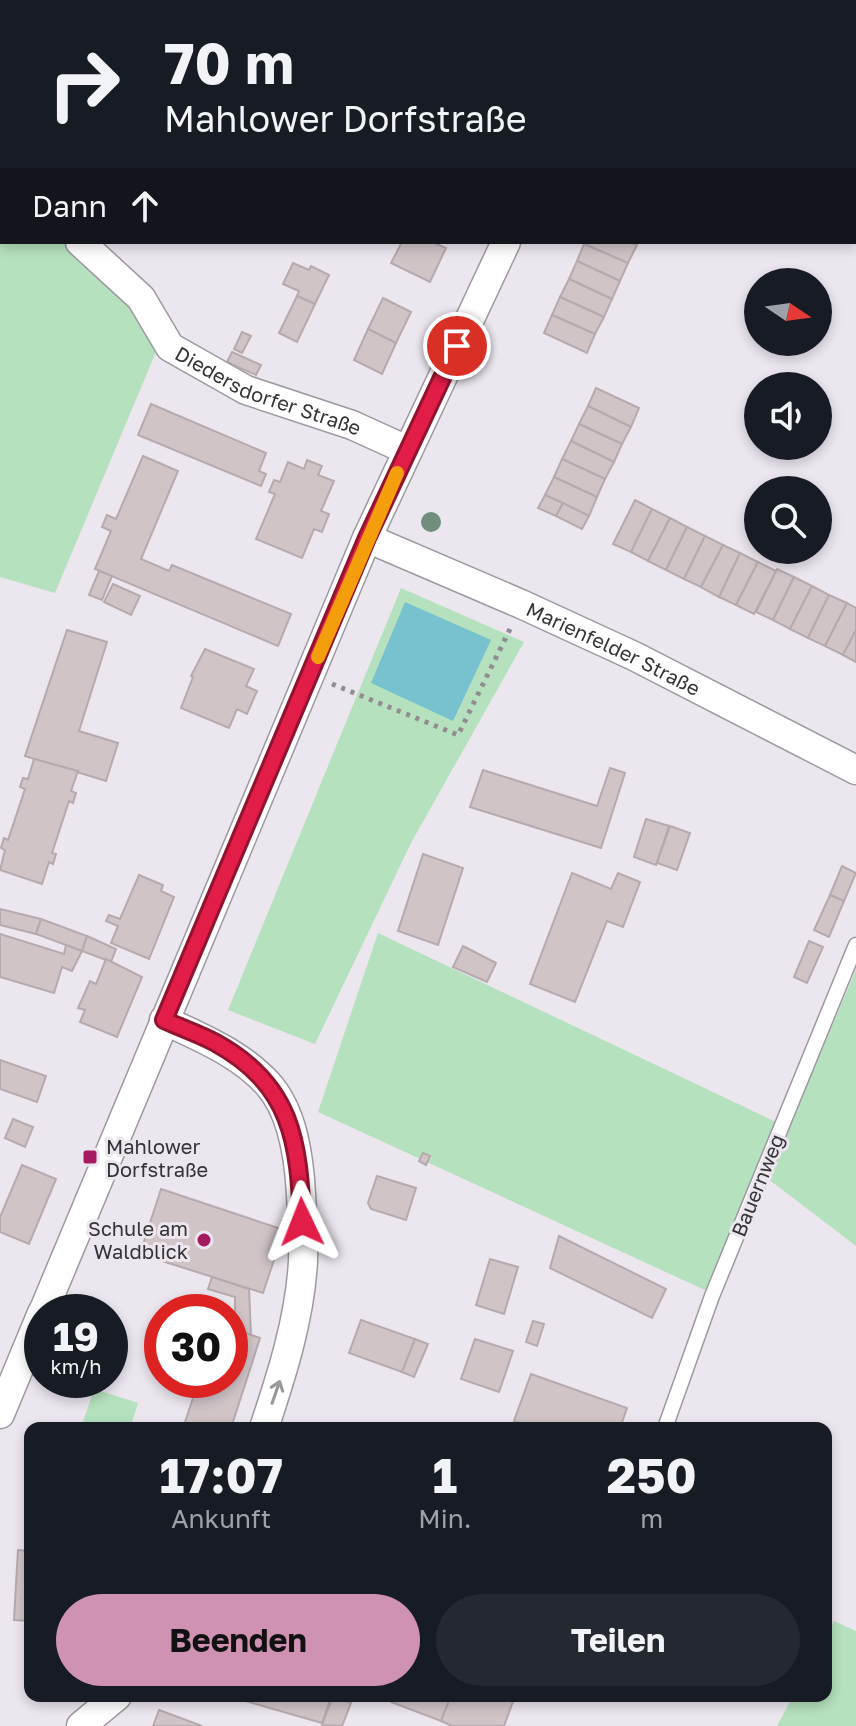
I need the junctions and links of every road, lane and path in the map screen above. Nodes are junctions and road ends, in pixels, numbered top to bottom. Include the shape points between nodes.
1 (82, 244) edge
2 (505, 244) edge
3 (407, 450) junction
4 (367, 538) junction
5 (521, 604) junction
6 (327, 682) dead end
7 (856, 770) edge
8 (856, 945) edge
9 (164, 1020) junction
10 (50, 1294) edge
11 (24, 1348) edge
12 (6, 1384) edge
13 (0, 1414) edge
14 (266, 1422) edge
15 (667, 1422) edge
16 (110, 1702) edge
17 (81, 1726) edge

1 - 3 street, Diedersdorfer Straße via 141,298 170,347 246,390 352,425
2 - 3 street
3 - 4 street
4 - 5 street, Marienfelder Straße
4 - 9 street
5 - 6 path via 458,735
5 - 7 street, Marienfelder Straße
8 - 15 lane, Bauernweg via 712,1296
9 - 10 street
14 -> 9 street via 287,1356 303,1262 294,1138 269,1084 216,1043
11 - 12 street
12 - 13 street
16 - 17 street

